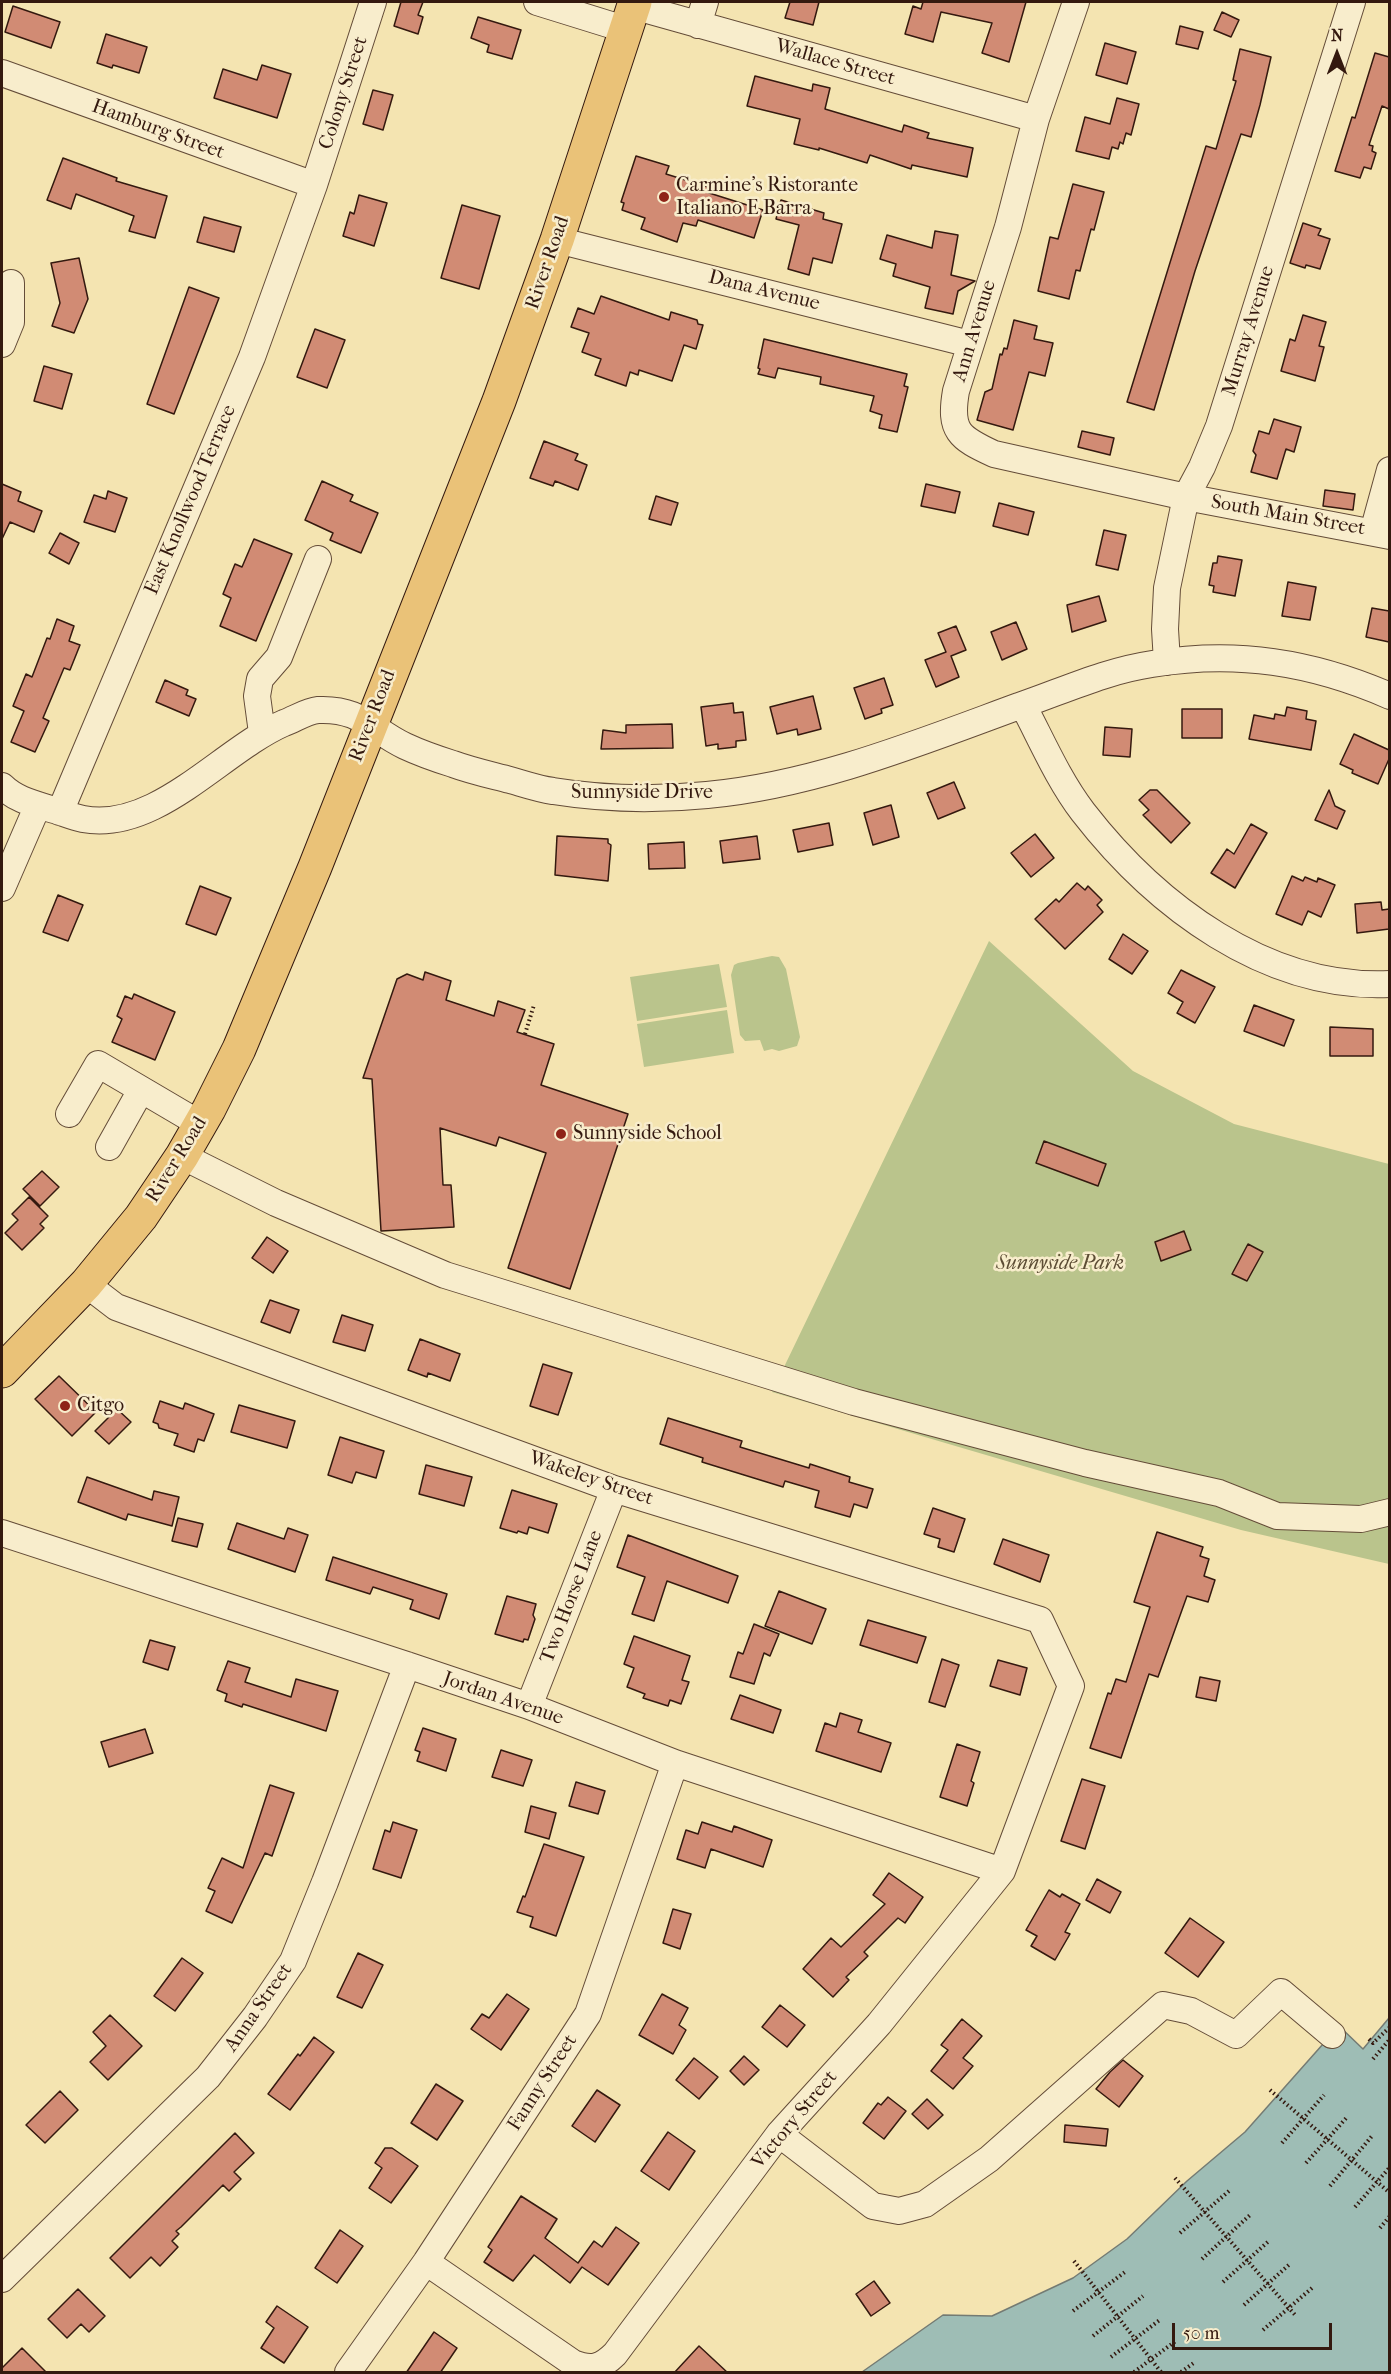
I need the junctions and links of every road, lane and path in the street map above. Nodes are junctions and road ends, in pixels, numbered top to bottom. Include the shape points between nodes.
1 (373, 2) edge
2 (537, 2) edge
3 (1076, 2) edge
4 (1352, 2) edge
5 (631, 12) edge
6 (701, 13) edge
7 (2, 73) edge
8 (1036, 119) junction
9 (314, 185) junction
10 (557, 240) junction
11 (10, 283) dead end
12 (2, 344) edge
13 (970, 344) junction
14 (1389, 470) edge
15 (1186, 497) junction
16 (1381, 533) edge
17 (318, 559) dead end
18 (1167, 662) junction
19 (1389, 696) edge
20 (1023, 705) junction
21 (370, 723) junction
22 (262, 733) junction
23 (2, 786) edge
24 (49, 809) junction
25 (2, 888) edge
26 (1389, 984) edge
27 (534, 1005) dead end
28 (525, 1034) dead end
29 (141, 1090) junction
30 (69, 1114) dead end
31 (200, 1124) junction
32 (109, 1147) dead end
33 (182, 1156) junction
34 (86, 1284) junction
35 (2, 1371) edge
36 (614, 1489) junction
37 (1389, 1512) edge
38 (2, 1533) edge
39 (407, 1665) junction
40 (1071, 1686) joint
41 (529, 1706) junction
42 (675, 1762) junction
43 (1002, 1871) junction
44 (1389, 2027) edge
45 (1332, 2035) dead end
46 (1369, 2038) dead end
47 (1389, 2039) edge
48 (1372, 2059) dead end
49 (1270, 2090) dead end
50 (1324, 2095) dead end
51 (1348, 2116) dead end
52 (1303, 2119) junction
53 (779, 2134) junction
54 (1372, 2136) dead end
55 (1327, 2139) junction
56 (1282, 2143) dead end
57 (1351, 2160) junction
58 (1306, 2163) dead end
59 (1389, 2167) edge
60 (1175, 2178) dead end
61 (1377, 2182) junction
62 (1330, 2186) dead end
63 (1229, 2191) dead end
64 (1389, 2193) edge
65 (1355, 2207) dead end
66 (1204, 2213) junction
67 (1250, 2216) dead end
68 (1389, 2216) edge
69 (1380, 2228) dead end
70 (1180, 2233) dead end
71 (1226, 2237) junction
72 (1270, 2240) dead end
73 (1202, 2259) dead end
74 (1074, 2261) dead end
75 (1247, 2261) junction
76 (426, 2262) junction
77 (1291, 2264) dead end
78 (1125, 2272) dead end
79 (2, 2279) edge
80 (1222, 2282) dead end
81 (1268, 2284) junction
82 (1312, 2288) dead end
83 (1098, 2292) junction
84 (1143, 2296) dead end
85 (1244, 2305) dead end
86 (1289, 2308) junction
87 (1073, 2311) dead end
88 (1117, 2316) junction
89 (1296, 2316) dead end
90 (1161, 2319) dead end
91 (1263, 2330) dead end
92 (1093, 2336) dead end
93 (1135, 2338) junction
94 (1177, 2340) dead end
95 (1110, 2357) dead end
96 (1151, 2360) junction
97 (1195, 2362) dead end
98 (348, 2373) edge
99 (1134, 2373) edge
100 (1161, 2373) edge
101 (1181, 2373) edge

1 - 9 street, Colony Street
2 - 5 street, Wallace Street
3 - 8 street, Ann Avenue
4 - 15 street, Murray Avenue via 1219,426
5 - 6 street, Wallace Street
5 - 10 main road, River Road
6 - 8 street, Wallace Street
7 - 9 street, Hamburg Street
8 - 13 street, Ann Avenue via 1008,227
9 - 24 street, East Knollwood Terrace via 252,357
10 - 13 street, Dana Avenue
10 - 21 main road, River Road via 499,401
11 - 12 street via 11,322
13 - 15 street, Ann Avenue via 953,409 957,429 968,442 994,454
14 - 16 street
15 - 16 street, South Main Street
15 - 18 street, Murray Avenue via 1167,588
17 - 22 street via 279,657 260,679 256,696
18 - 19 street, Sunnyside Drive via 1268,660 1314,668
18 - 20 street, Sunnyside Drive via 1123,669
20 - 21 street, Sunnyside Drive via 816,775 759,788 668,797 550,791 454,765 403,745
20 - 26 street via 1083,812 1138,874 1177,908 1247,952 1280,965 1341,982
21 - 22 street, Sunnyside Drive via 354,714 314,710
21 - 31 main road, River Road via 239,1049
22 - 24 street, Sunnyside Drive via 174,796 145,810 101,821
23 - 24 street, Sunnyside Drive via 12,795
24 - 25 street, East Knollwood Terrace
27 - 28 path
29 - 30 street via 98,1064
29 - 31 street
29 - 32 street
31 - 33 main road, River Road
33 - 34 main road, River Road via 141,1217
33 - 37 street via 276,1203 446,1275 854,1402 1085,1463 1219,1492 1277,1516 1360,1519
34 - 35 main road, River Road
34 - 36 street, Wakeley Street via 116,1307
36 - 40 street, Wakeley Street via 1040,1620
36 - 41 street, Two Horse Lane
38 - 39 street, Jordan Avenue
39 - 41 street, Jordan Avenue
39 - 79 street, Anna Street via 293,1961 208,2077
40 - 43 street, Victory Street
41 - 42 street, Jordan Avenue
42 - 43 street, Jordan Avenue
42 - 76 street, Fanny Street via 588,2014
43 - 53 street, Victory Street via 879,2024
44 - 46 path via 1373,2043
45 - 53 street via 1281,1992 1236,2035 1191,2011 1163,2005 989,2159 925,2204 899,2211 873,2206
47 - 48 path
49 - 52 path
50 - 52 path
51 - 55 path
52 - 55 path
52 - 56 path
53 - 76 street, Victory Street via 615,2354 601,2366 582,2366 564,2358
54 - 57 path
55 - 57 path
55 - 58 path
57 - 61 path
57 - 62 path
59 - 61 path
60 - 66 path
61 - 64 path
61 - 65 path
63 - 66 path
66 - 70 path
66 - 71 path
67 - 71 path
68 - 69 path
71 - 73 path
71 - 75 path
72 - 75 path
74 - 83 path
75 - 80 path
75 - 81 path
76 - 98 street, Fanny Street
77 - 81 path
78 - 83 path
81 - 85 path
81 - 86 path
82 - 86 path
83 - 87 path
83 - 88 path
84 - 88 path
86 - 89 path
86 - 91 path
88 - 92 path
88 - 93 path
90 - 93 path
93 - 95 path
93 - 96 path
94 - 96 path
96 - 99 path
96 - 100 path
97 - 101 path

